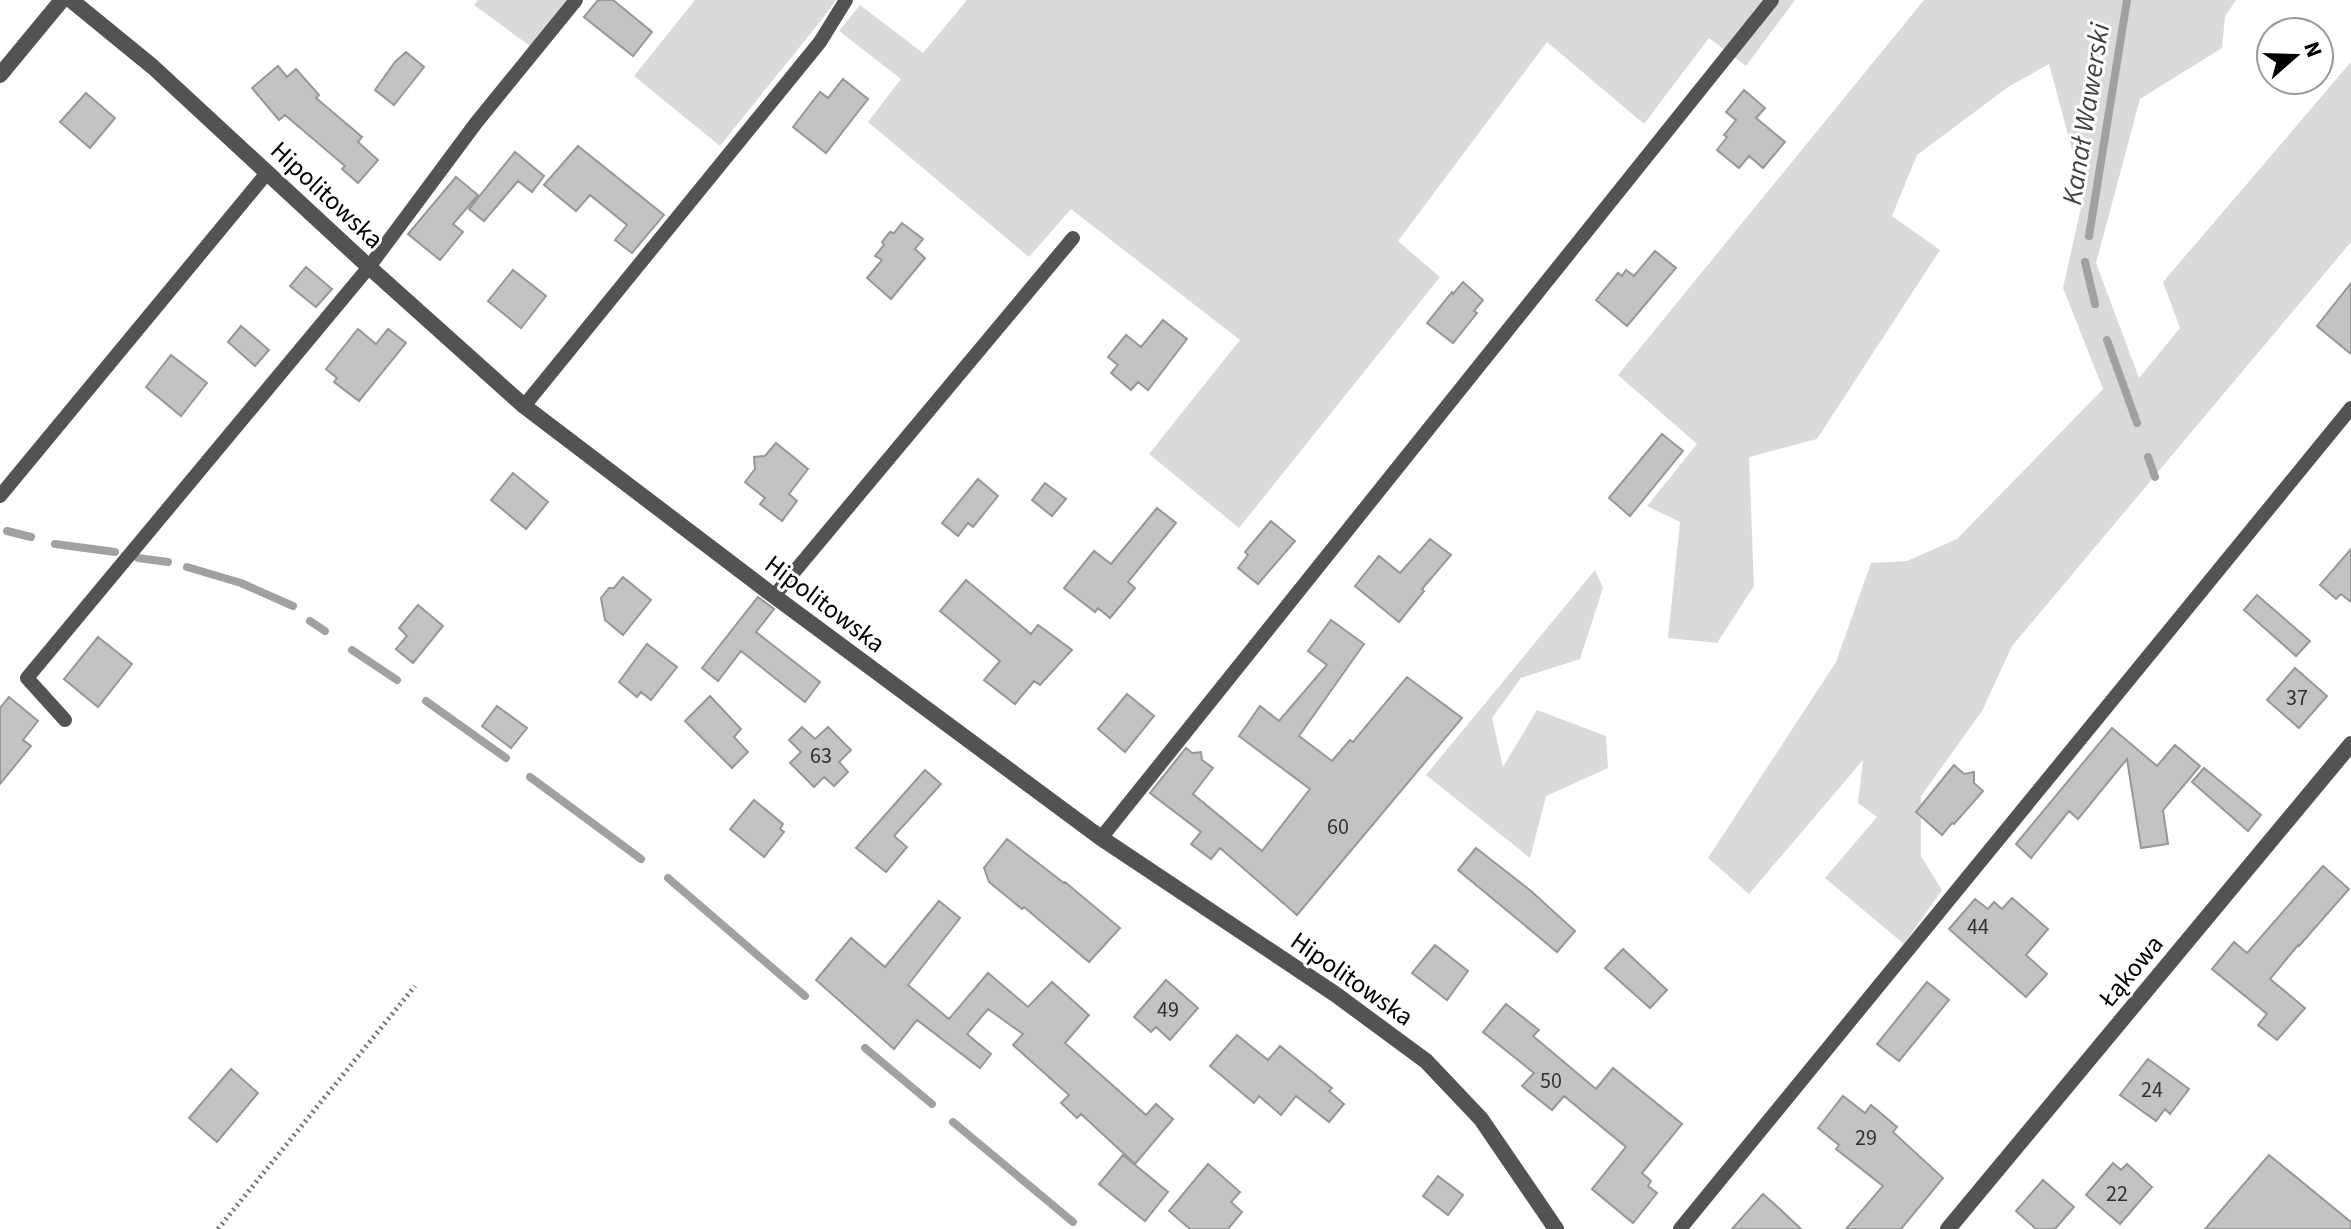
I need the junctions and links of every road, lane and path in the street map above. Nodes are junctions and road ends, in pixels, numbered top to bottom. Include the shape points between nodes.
1 (62, 0) edge
2 (71, 0) edge
3 (576, 0) edge
4 (846, 0) edge
5 (1772, 0) edge
6 (0, 75) edge
7 (267, 173) junction
8 (1073, 238) dead end
9 (369, 267) junction
10 (524, 406) junction
11 (2351, 408) edge
12 (0, 496) edge
13 (774, 596) junction
14 (65, 720) dead end
15 (2351, 744) edge
16 (1101, 838) junction
17 (415, 986) dead end
18 (218, 1229) edge
19 (1556, 1229) edge
20 (1680, 1229) edge
21 (1948, 1229) edge

1 - 6 street
2 - 7 street, Hipolitowska via 153,67
3 - 9 lane
4 - 10 lane via 820,42
5 - 16 lane
7 - 9 street, Hipolitowska
7 - 12 lane
8 - 13 lane
9 - 10 street, Hipolitowska
9 - 14 lane via 27,678
10 - 13 street, Hipolitowska
11 - 20 lane
13 - 16 street, Hipolitowska
15 - 21 street, Łąkowa
16 - 19 street, Hipolitowska via 1426,1061 1481,1119
17 - 18 path

